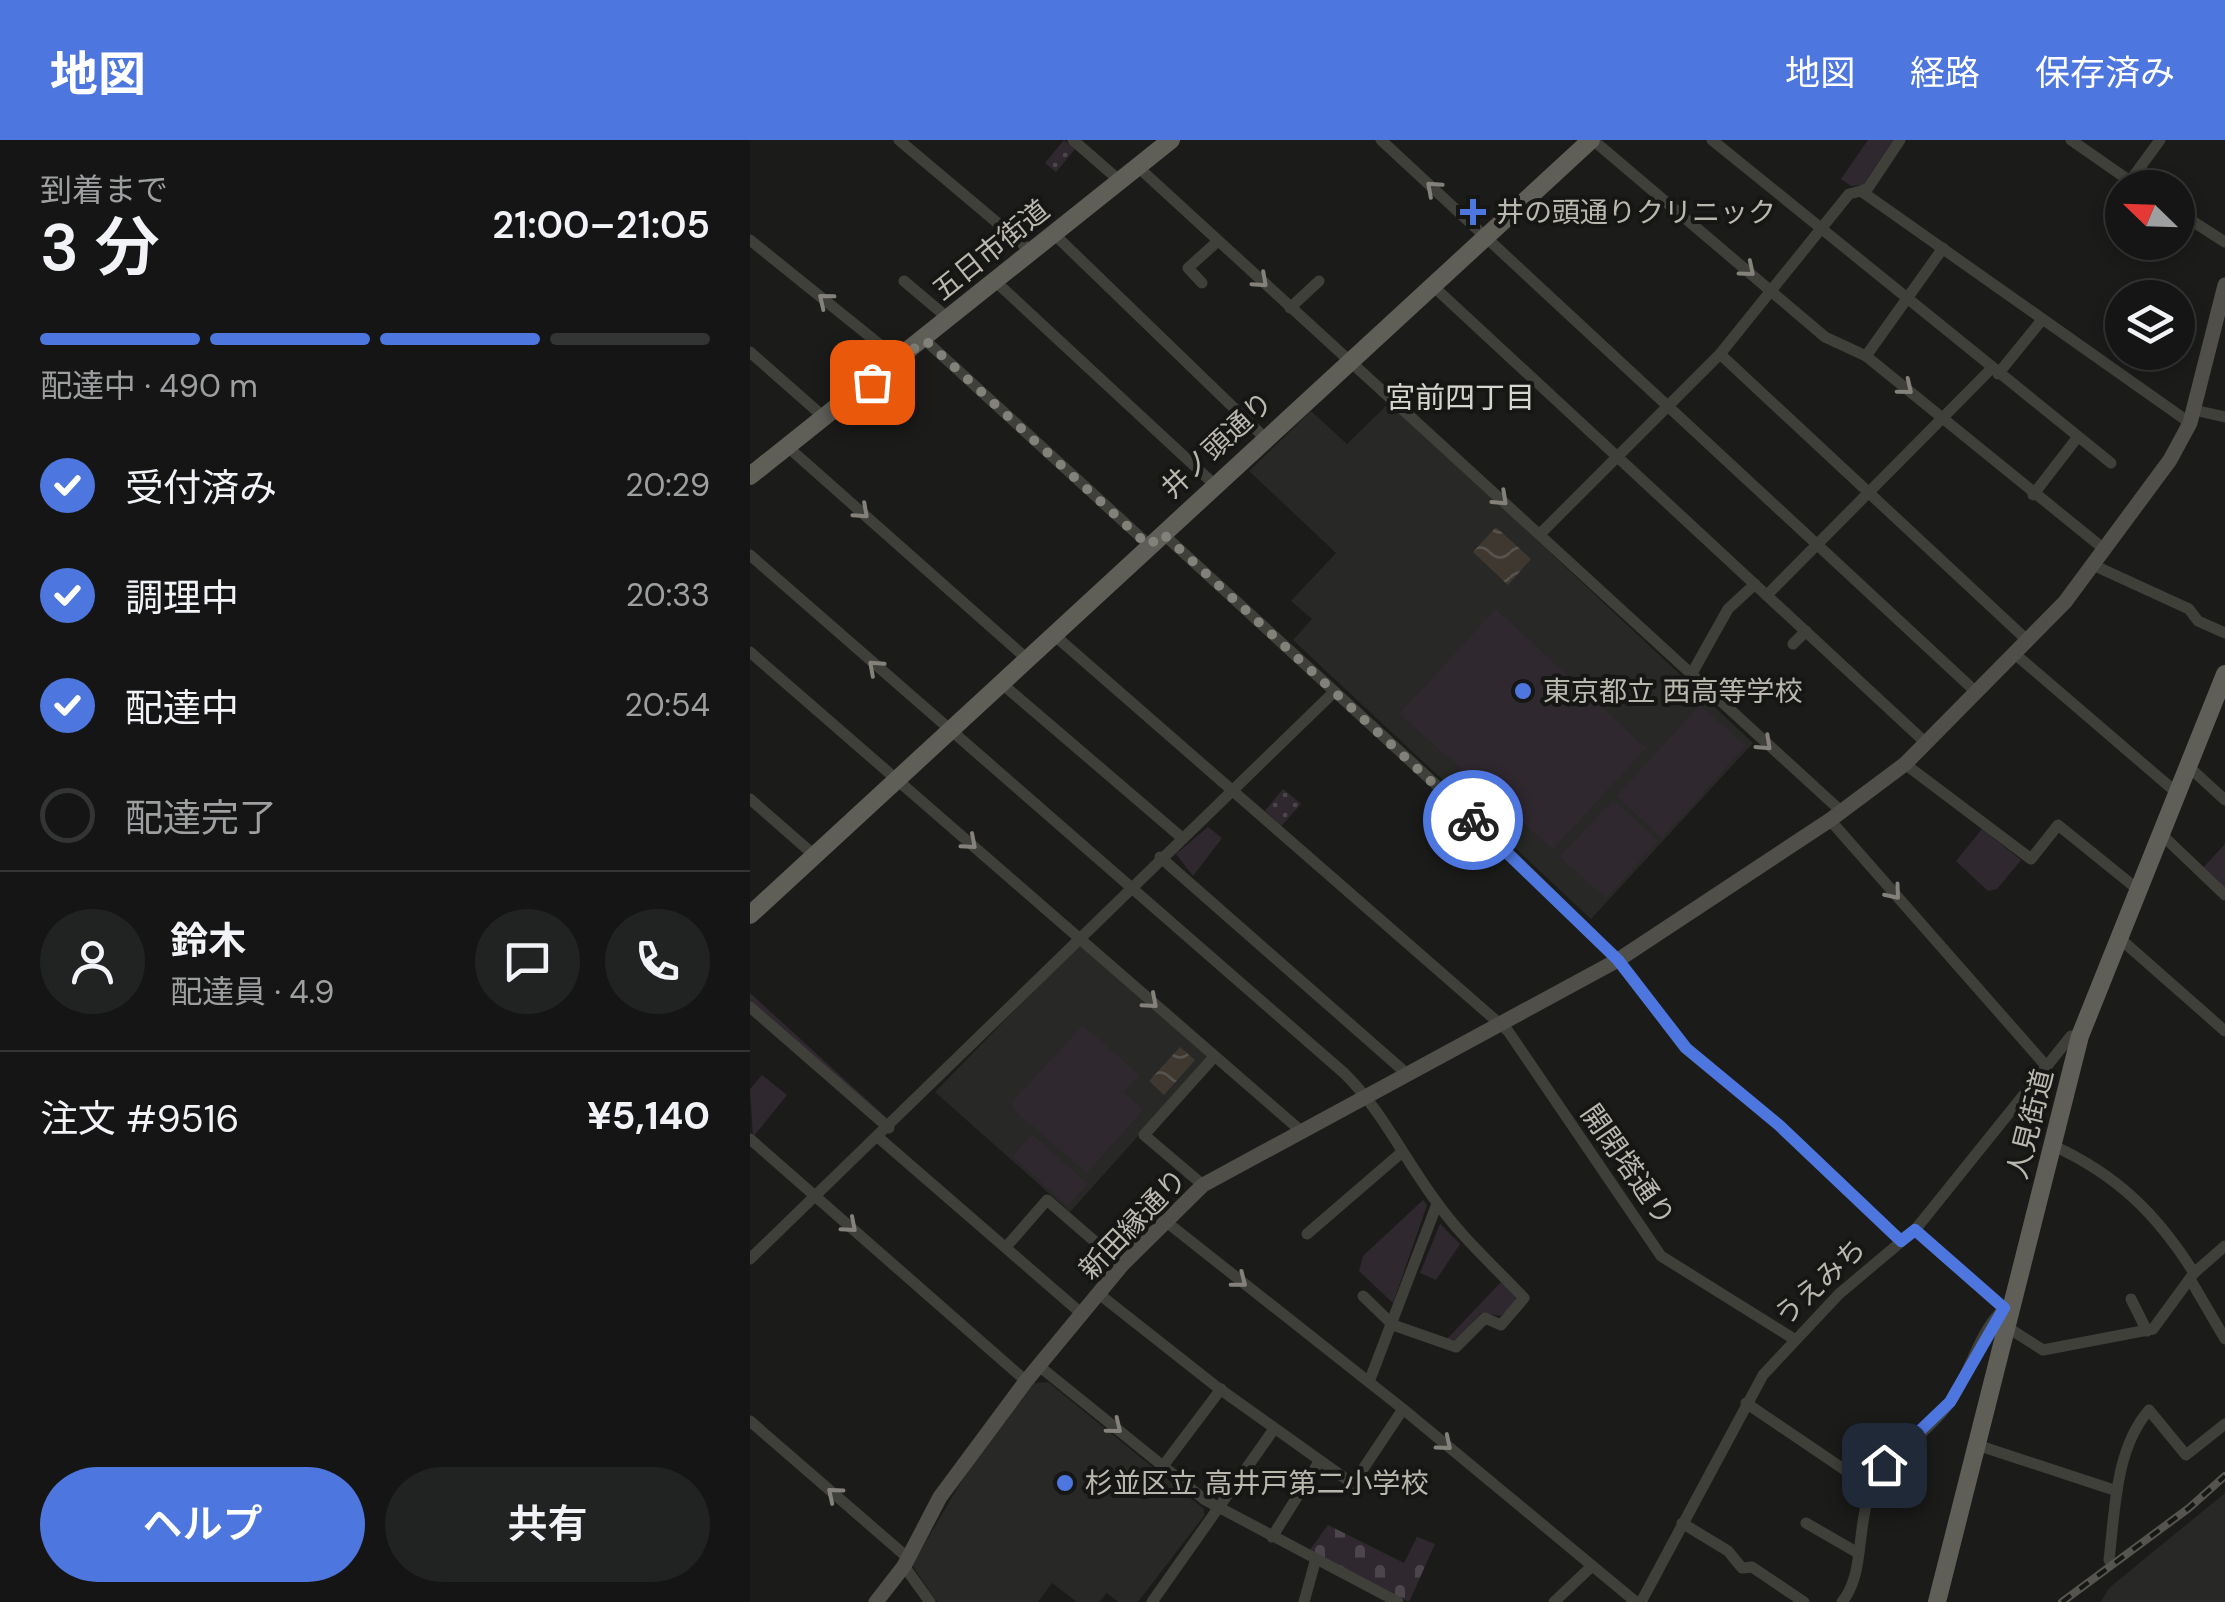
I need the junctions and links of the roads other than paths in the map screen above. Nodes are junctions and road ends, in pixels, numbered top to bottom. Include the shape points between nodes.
1 (899, 140) edge
2 (1073, 140) edge
3 (1171, 140) edge
4 (1381, 140) edge
5 (1592, 140) edge
6 (1712, 140) edge
7 (1900, 140) edge
8 (2071, 140) edge
9 (2160, 140) edge
10 (1138, 166) junction
11 (2115, 170) edge
12 (2143, 170) edge
13 (1120, 180) junction
14 (1861, 191) junction
15 (2195, 223) edge
16 (1820, 228) junction
17 (1054, 234) junction
18 (1486, 235) junction
19 (750, 240) edge
20 (1218, 241) junction
21 (2225, 242) edge
22 (1943, 248) junction
23 (1032, 252) junction
24 (904, 281) dead end
25 (995, 281) junction
26 (1320, 281) dead end
27 (1202, 283) dead end
28 (2225, 285) edge
29 (1434, 286) junction
30 (1772, 290) junction
31 (1905, 299) junction
32 (1290, 308) junction
33 (949, 319) junction
34 (2041, 321) junction
35 (925, 340) junction
36 (750, 352) edge
37 (1720, 354) junction
38 (1866, 356) junction
39 (898, 360) junction
40 (1350, 360) junction
41 (1995, 372) junction
42 (1669, 403) junction
43 (2192, 416) junction
44 (2225, 417) edge
45 (1942, 418) junction
46 (826, 419) junction
47 (1266, 438) junction
48 (2078, 438) junction
49 (789, 448) junction
50 (1617, 457) junction
51 (2111, 463) dead end
52 (750, 475) edge
53 (1215, 485) junction
54 (1868, 493) junction
55 (2033, 494) junction
56 (1540, 534) junction
57 (1156, 539) junction
58 (1817, 544) junction
59 (2104, 549) junction
60 (750, 555) edge
61 (2093, 565) junction
62 (1756, 584) junction
63 (1767, 595) junction
64 (1806, 631) junction
65 (2225, 632) edge
66 (1054, 634) junction
67 (2028, 640) junction
68 (1792, 644) dead end
69 (750, 652) edge
70 (2015, 654) junction
71 (1026, 658) junction
72 (2225, 674) edge
73 (1692, 675) junction
74 (1000, 682) junction
75 (1334, 692) junction
76 (1976, 692) junction
77 (948, 732) junction
78 (1926, 742) junction
79 (1905, 764) junction
80 (2188, 767) junction
81 (896, 780) junction
82 (1232, 789) junction
83 (2177, 792) junction
84 (750, 799) edge
85 (2225, 800) edge
86 (1836, 816) junction
87 (2160, 833) junction
88 (1182, 837) junction
89 (814, 855) junction
90 (1160, 858) junction
91 (1129, 888) junction
92 (2136, 888) junction
93 (2225, 895) edge
94 (754, 903) edge
95 (2117, 936) junction
96 (1077, 938) junction
97 (1618, 960) junction
98 (750, 1007) edge
99 (1499, 1024) junction
100 (2223, 1026) edge
101 (2080, 1036) junction
102 (1214, 1057) junction
103 (2047, 1067) junction
104 (1406, 1073) junction
105 (1367, 1096) junction
106 (1301, 1131) junction
107 (884, 1133) junction
108 (750, 1139) edge
109 (2054, 1146) junction
110 (1401, 1152) junction
111 (1203, 1185) junction
112 (816, 1196) junction
113 (1437, 1204) junction
114 (1164, 1220) junction
115 (1915, 1230) junction
116 (1307, 1234) dead end
117 (1901, 1241) junction
118 (2225, 1246) edge
119 (1006, 1248) junction
120 (750, 1260) edge
121 (1122, 1265) junction
122 (2192, 1276) junction
123 (1099, 1294) junction
124 (1363, 1296) dead end
125 (2131, 1298) dead end
126 (2009, 1304) junction
127 (1082, 1314) junction
128 (1393, 1325) junction
129 (2008, 1327) junction
130 (2148, 1331) junction
131 (1794, 1339) junction
132 (2225, 1339) edge
133 (1039, 1366) junction
134 (1026, 1381) junction
135 (1370, 1382) junction
136 (1221, 1390) junction
137 (1746, 1403) junction
138 (1403, 1409) junction
139 (750, 1421) edge
140 (2225, 1424) edge
141 (1274, 1429) junction
142 (1977, 1445) junction
143 (1319, 1462) junction
144 (1163, 1466) junction
145 (1873, 1489) junction
146 (2117, 1491) junction
147 (1220, 1509) junction
148 (1682, 1523) junction
149 (1806, 1523) dead end
150 (1272, 1537) junction
151 (1858, 1553) junction
152 (2109, 1560) dead end
153 (906, 1562) junction
154 (1315, 1562) junction
155 (1592, 1566) junction
156 (876, 1602) edge
157 (930, 1602) edge
158 (1152, 1602) edge
159 (1304, 1602) edge
160 (1398, 1602) edge
161 (1554, 1602) edge
162 (1638, 1602) edge
163 (1804, 1602) edge
164 (1842, 1602) edge
165 (1937, 1602) edge

1 - 23 street
2 - 13 street
3 - 10 main road, 五日市街道
18 -> 4 street
5 - 18 main road, 井ノ頭通り
5 -> 30 street
6 - 16 street
7 - 14 street
8 - 11 street
9 - 12 street
10 - 13 main road, 五日市街道
10 - 20 street
13 - 17 main road, 五日市街道
14 - 16 street via 1849,194
14 - 22 street
15 - 21 street
16 - 30 street
16 - 31 street
17 - 23 main road, 五日市街道
17 - 47 street
18 - 29 main road, 井ノ頭通り
18 - 42 street
39 -> 19 street
20 - 27 street via 1188,268
20 -> 32 street
22 - 31 street
22 - 34 street
23 - 25 main road, 五日市街道
24 - 33 street
25 - 33 main road, 五日市街道
25 - 53 street
26 - 32 street
28 - 43 street, 新田縁通り
29 - 40 main road, 井ノ頭通り
29 - 50 street
30 - 37 street
30 - 38 street via 1825,337
31 - 38 street
31 - 41 street
32 - 40 street
33 - 35 main road, 五日市街道
34 - 41 street
34 - 43 street
35 - 39 main road, 五日市街道
35 - 57 street
36 - 46 street
37 - 42 street
37 - 54 street
38 -> 45 street
39 - 46 main road, 五日市街道
40 - 47 main road, 井ノ頭通り
40 -> 56 street
41 - 45 street
41 - 48 street
42 - 50 street
42 - 58 street
43 - 44 street
43 - 59 street, 新田縁通り via 2148,492
45 - 54 street
45 - 55 street
46 - 49 main road, 五日市街道
47 - 53 main road, 井ノ頭通り
48 - 51 street
48 - 55 street
49 - 52 main road, 五日市街道
49 -> 71 street
50 - 56 street
50 - 62 street
53 - 57 main road, 井ノ頭通り
54 - 58 street
54 - 67 street
55 - 59 street
56 - 73 street
57 - 66 main road, 井ノ頭通り
57 - 75 street
58 - 63 street
58 - 76 street
59 - 61 street, 新田縁通り
77 -> 60 street
61 - 65 street
61 - 67 street, 新田縁通り
62 - 63 street
62 - 73 street via 1728,608
63 - 64 street
64 - 68 street
64 - 78 street
66 - 71 main road, 井ノ頭通り
66 - 82 street, 開閉塔通り
67 - 70 street, 新田縁通り
69 - 81 street
70 - 76 street, 新田縁通り
70 - 83 street
71 - 74 main road, 井ノ頭通り
72 - 80 main road, 人見街道
73 -> 86 street
74 - 77 main road, 井ノ頭通り
74 - 88 street
75 - 82 street
75 - 97 street
76 - 78 street, 新田縁通り
77 - 81 main road, 井ノ頭通り
77 - 91 street
78 - 79 street, 新田縁通り
79 - 86 street, 新田縁通り
79 - 92 street via 2031,859 2058,825
80 - 83 main road, 人見街道
80 - 85 street
81 - 89 main road, 井ノ頭通り
81 -> 96 street
82 - 88 street
82 - 99 street, 開閉塔通り
83 - 87 main road, 人見街道
84 - 89 street
86 - 97 street, 新田縁通り
86 -> 103 street
87 - 92 main road, 人見街道
87 - 93 street
88 - 90 street
89 - 94 main road, 井ノ頭通り
90 - 91 street
90 - 104 street
91 - 96 street
91 - 105 street
92 - 95 main road, 人見街道
95 - 100 street
95 - 101 main road, 人見街道
96 -> 102 street
96 - 107 street
97 - 99 street, 新田縁通り
97 - 117 street via 1686,1048
98 - 107 street
99 - 104 street, 新田縁通り
99 - 131 street, 開閉塔通り via 1661,1256
101 - 103 street, うえみち via 2071,1036
101 - 109 main road, 人見街道
102 - 106 street
102 - 111 street via 1144,1136
103 - 115 street, うえみち
104 - 105 street, 新田縁通り
105 - 106 street, 新田縁通り
105 - 110 street
106 - 111 street, 新田縁通り
107 - 112 street
107 - 119 street
108 - 112 street
109 - 122 street via 2142,1202
109 - 126 main road, 人見街道
110 - 113 street
110 - 116 street
111 - 114 street, 新田縁通り
112 - 120 street
112 -> 134 street
113 - 128 street
113 - 128 street via 1524,1298 1500,1325 1485,1318 1456,1347
114 - 121 street, 新田縁通り
114 -> 135 street
115 - 117 street, うえみち
115 - 126 street
117 - 131 street, うえみち
118 - 122 street
119 - 121 street via 1047,1200
119 - 127 street
121 - 123 street, 新田縁通り
122 - 130 street
122 - 132 street
123 - 127 street, 新田縁通り
123 - 136 street
124 - 128 street
125 - 130 street
126 - 129 main road, 人見街道
126 - 145 street via 1950,1402 1884,1465
127 - 133 street, 新田縁通り
128 - 135 street
129 - 130 street via 2043,1350
129 - 142 main road, 人見街道
131 - 137 street, うえみち
133 - 134 street, 新田縁通り
133 -> 144 street
134 - 153 street, 新田縁通り via 940,1498
135 - 138 street
136 - 141 street
136 - 144 street
137 - 145 street
137 - 148 street, うえみち
138 - 143 street via 1353,1484
138 -> 155 street
153 -> 139 street
140 - 146 street via 2186,1454 2148,1410
141 - 143 street
141 - 147 street
142 - 146 street
142 - 165 main road, 人見街道
143 - 150 street
144 - 147 street
145 - 151 street
146 - 152 street
147 - 150 street
147 - 158 street
148 - 162 street, うえみち
148 - 163 street via 1728,1551 1742,1568 1752,1567
149 - 151 street
150 - 154 street
151 - 164 street
153 - 156 street, 新田縁通り
153 - 157 street
154 - 159 street
154 - 160 street
155 - 161 street
155 - 162 street

